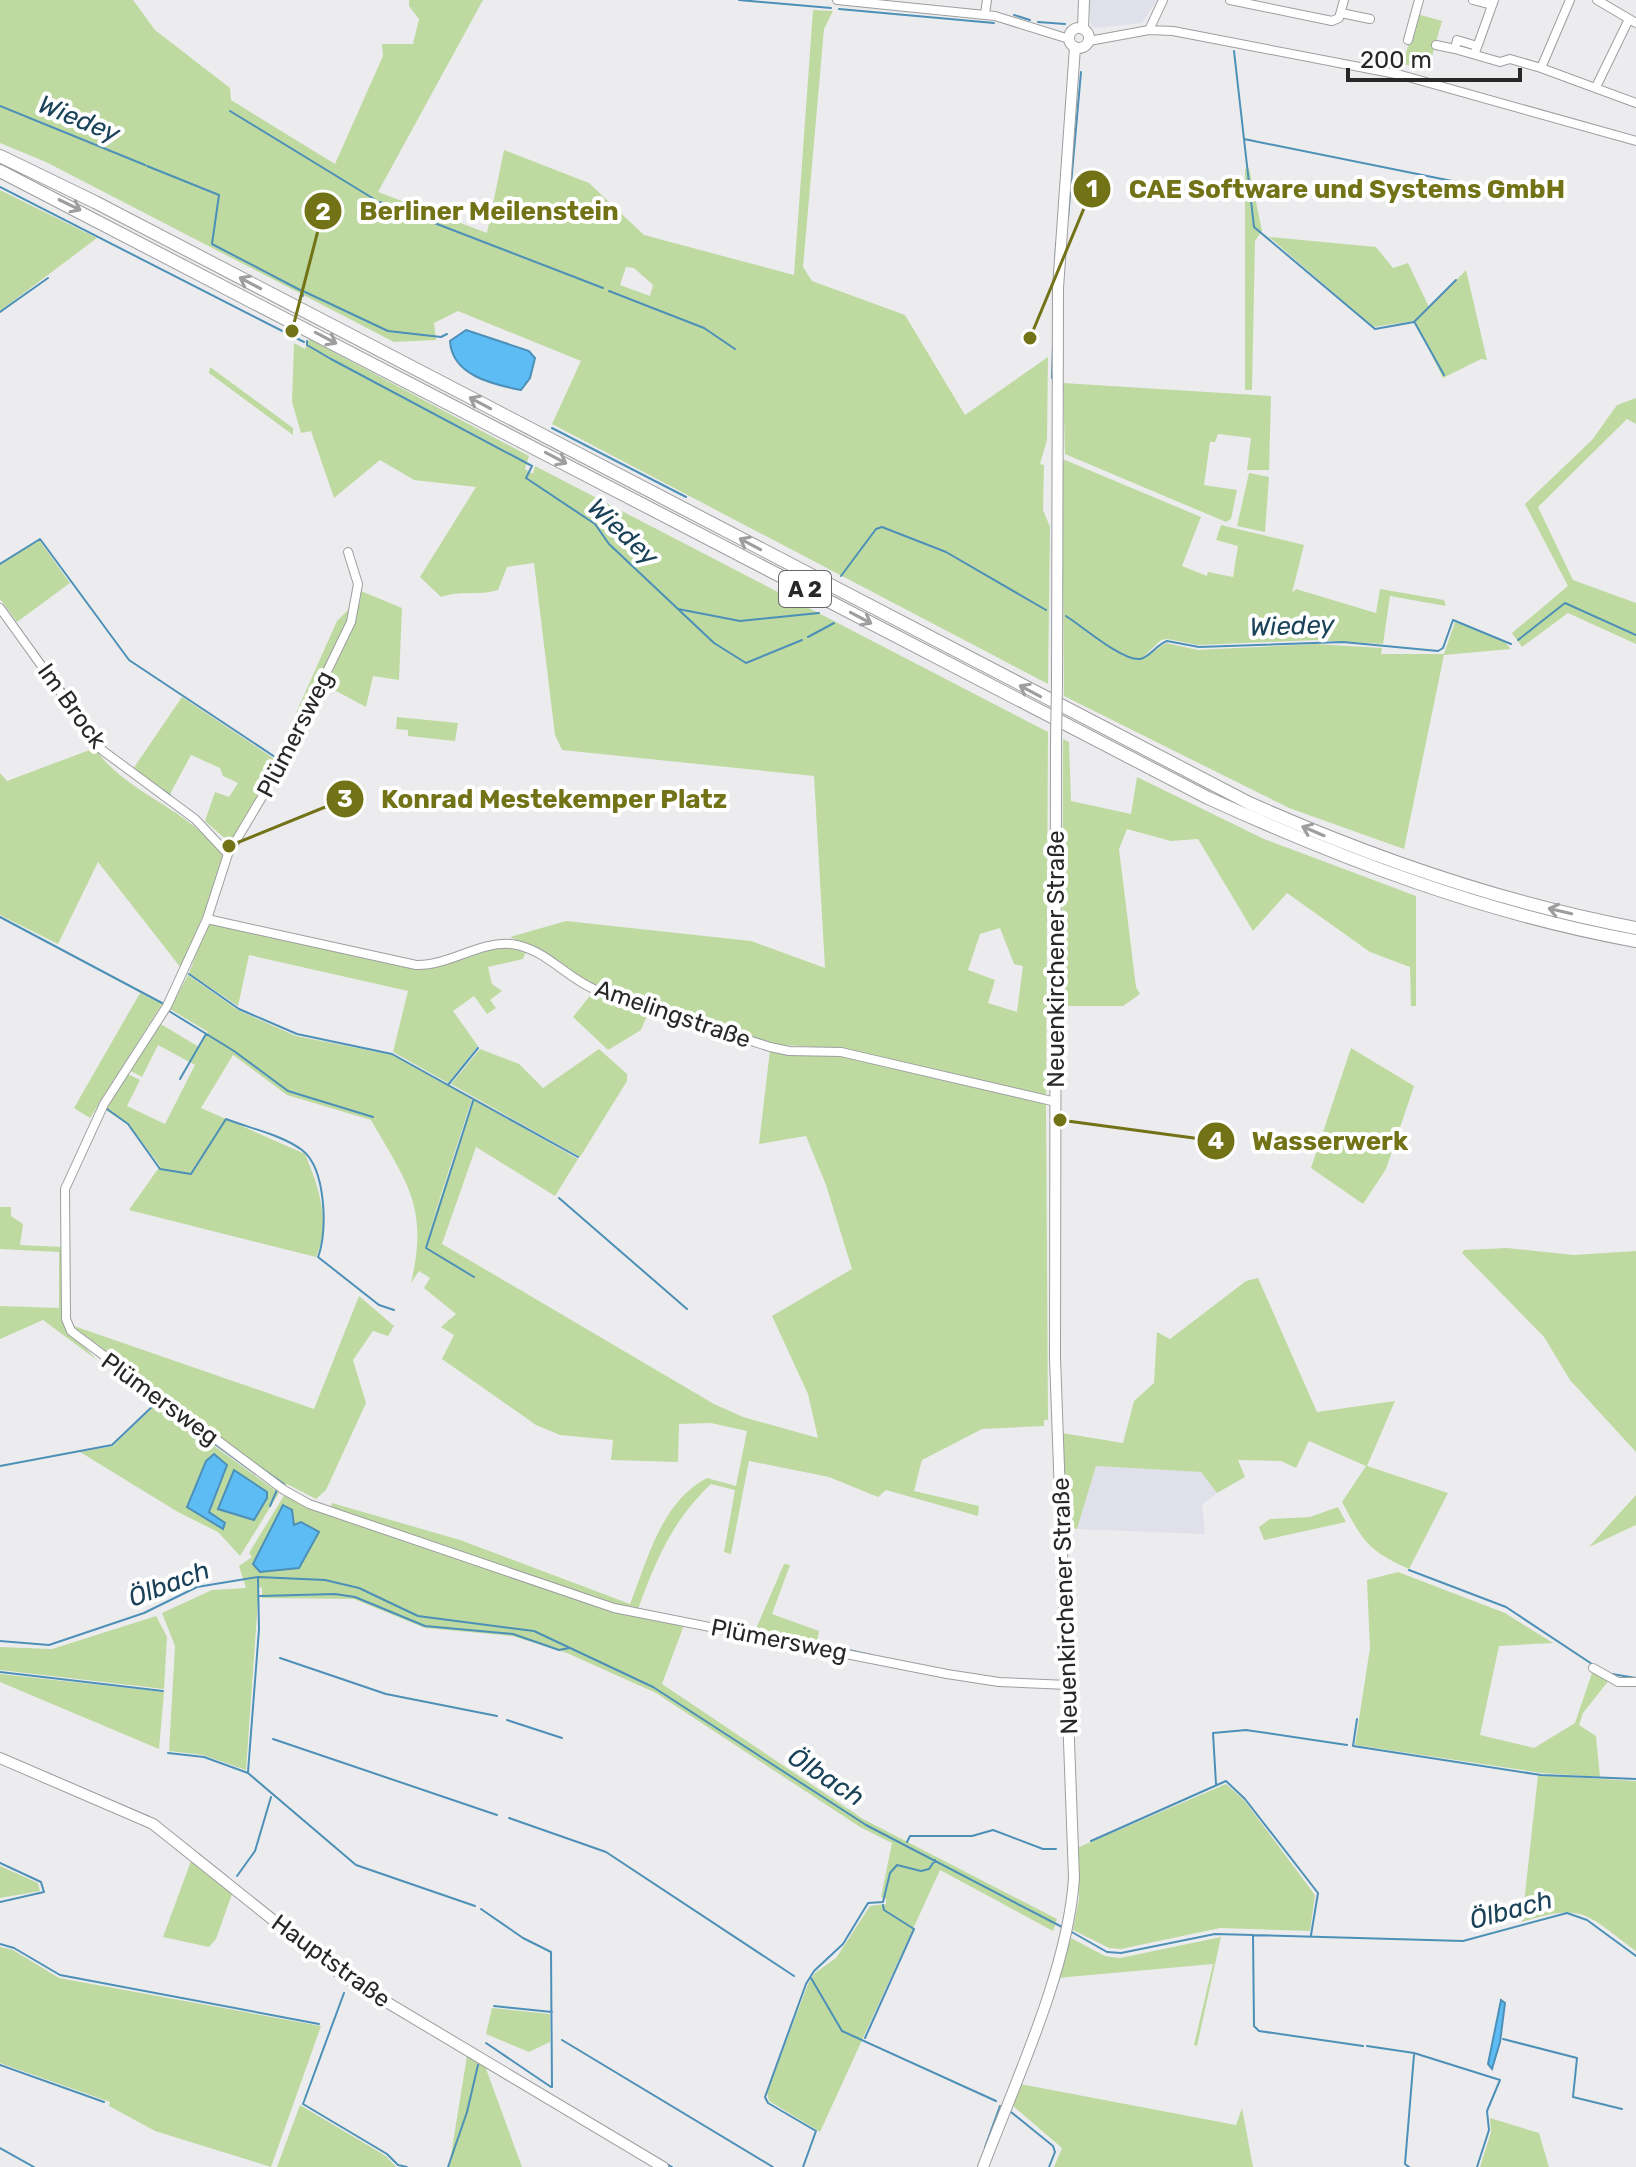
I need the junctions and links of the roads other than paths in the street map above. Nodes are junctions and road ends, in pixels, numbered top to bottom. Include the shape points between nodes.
1 (841, 0) edge
2 (987, 0) edge
3 (1082, 0) edge
4 (1163, 0) edge
5 (1230, 0) edge
6 (1344, 0) edge
7 (1419, 0) edge
8 (1473, 0) edge
9 (1570, 0) edge
10 (1597, 0) edge
11 (1493, 3) edge
12 (1341, 13) junction
13 (985, 14) junction
14 (1370, 19) dead end
15 (1632, 21) edge
16 (1149, 30) junction
17 (1079, 37) junction
18 (1408, 40) dead end
19 (1436, 45) dead end
20 (1476, 50) junction
21 (1541, 68) junction
22 (1596, 87) junction
23 (1636, 103) edge
24 (1635, 138) edge
25 (0, 156) edge
26 (0, 171) edge
27 (348, 552) dead end
28 (0, 608) edge
29 (228, 854) junction
30 (207, 919) junction
31 (1636, 928) edge
32 (1636, 941) edge
33 (1056, 1102) junction
34 (1593, 1668) dead end
35 (1636, 1682) edge
36 (1068, 1685) junction
37 (0, 1758) edge
38 (663, 2167) edge
39 (983, 2167) edge

1 - 13 street
2 - 13 street
3 - 17 main road, Neuenkirchener Straße
4 - 16 street
5 - 12 street via 1332,21
6 - 12 street
7 - 18 street
8 - 11 street
9 - 21 street
10 - 15 street
11 - 20 street
12 - 14 street
13 - 17 street
15 - 22 street
16 - 17 street
16 - 24 street via 1401,75
17 - 33 main road, Neuenkirchener Straße, bridge via 1058,288
19 - 20 street
20 - 21 street via 1500,62 1510,59
21 - 22 street
22 - 23 street
31 -> 25 highway, A 2 via 1411,868 1249,803
26 -> 32 highway, A 2 via 1208,798 1323,849 1450,895
27 - 29 street, Plümersweg via 358,584 356,610 283,762
28 - 29 street, Im Brock via 102,750 195,819
29 - 30 street, Plümersweg
30 - 33 street, Amelingstraße via 416,965 499,945 519,946 556,962 595,990 770,1047 841,1052
30 - 36 street, Plümersweg via 167,1006 104,1104 69,1176 66,1319 75,1336 309,1504 614,1608 947,1674
33 - 36 main road, Neuenkirchener Straße via 1055,1358
34 - 35 street via 1618,1682
36 - 39 main road, Neuenkirchener Straße via 1074,1878 1067,1930
37 - 38 main road, Hauptstraße via 153,1824 343,1976

